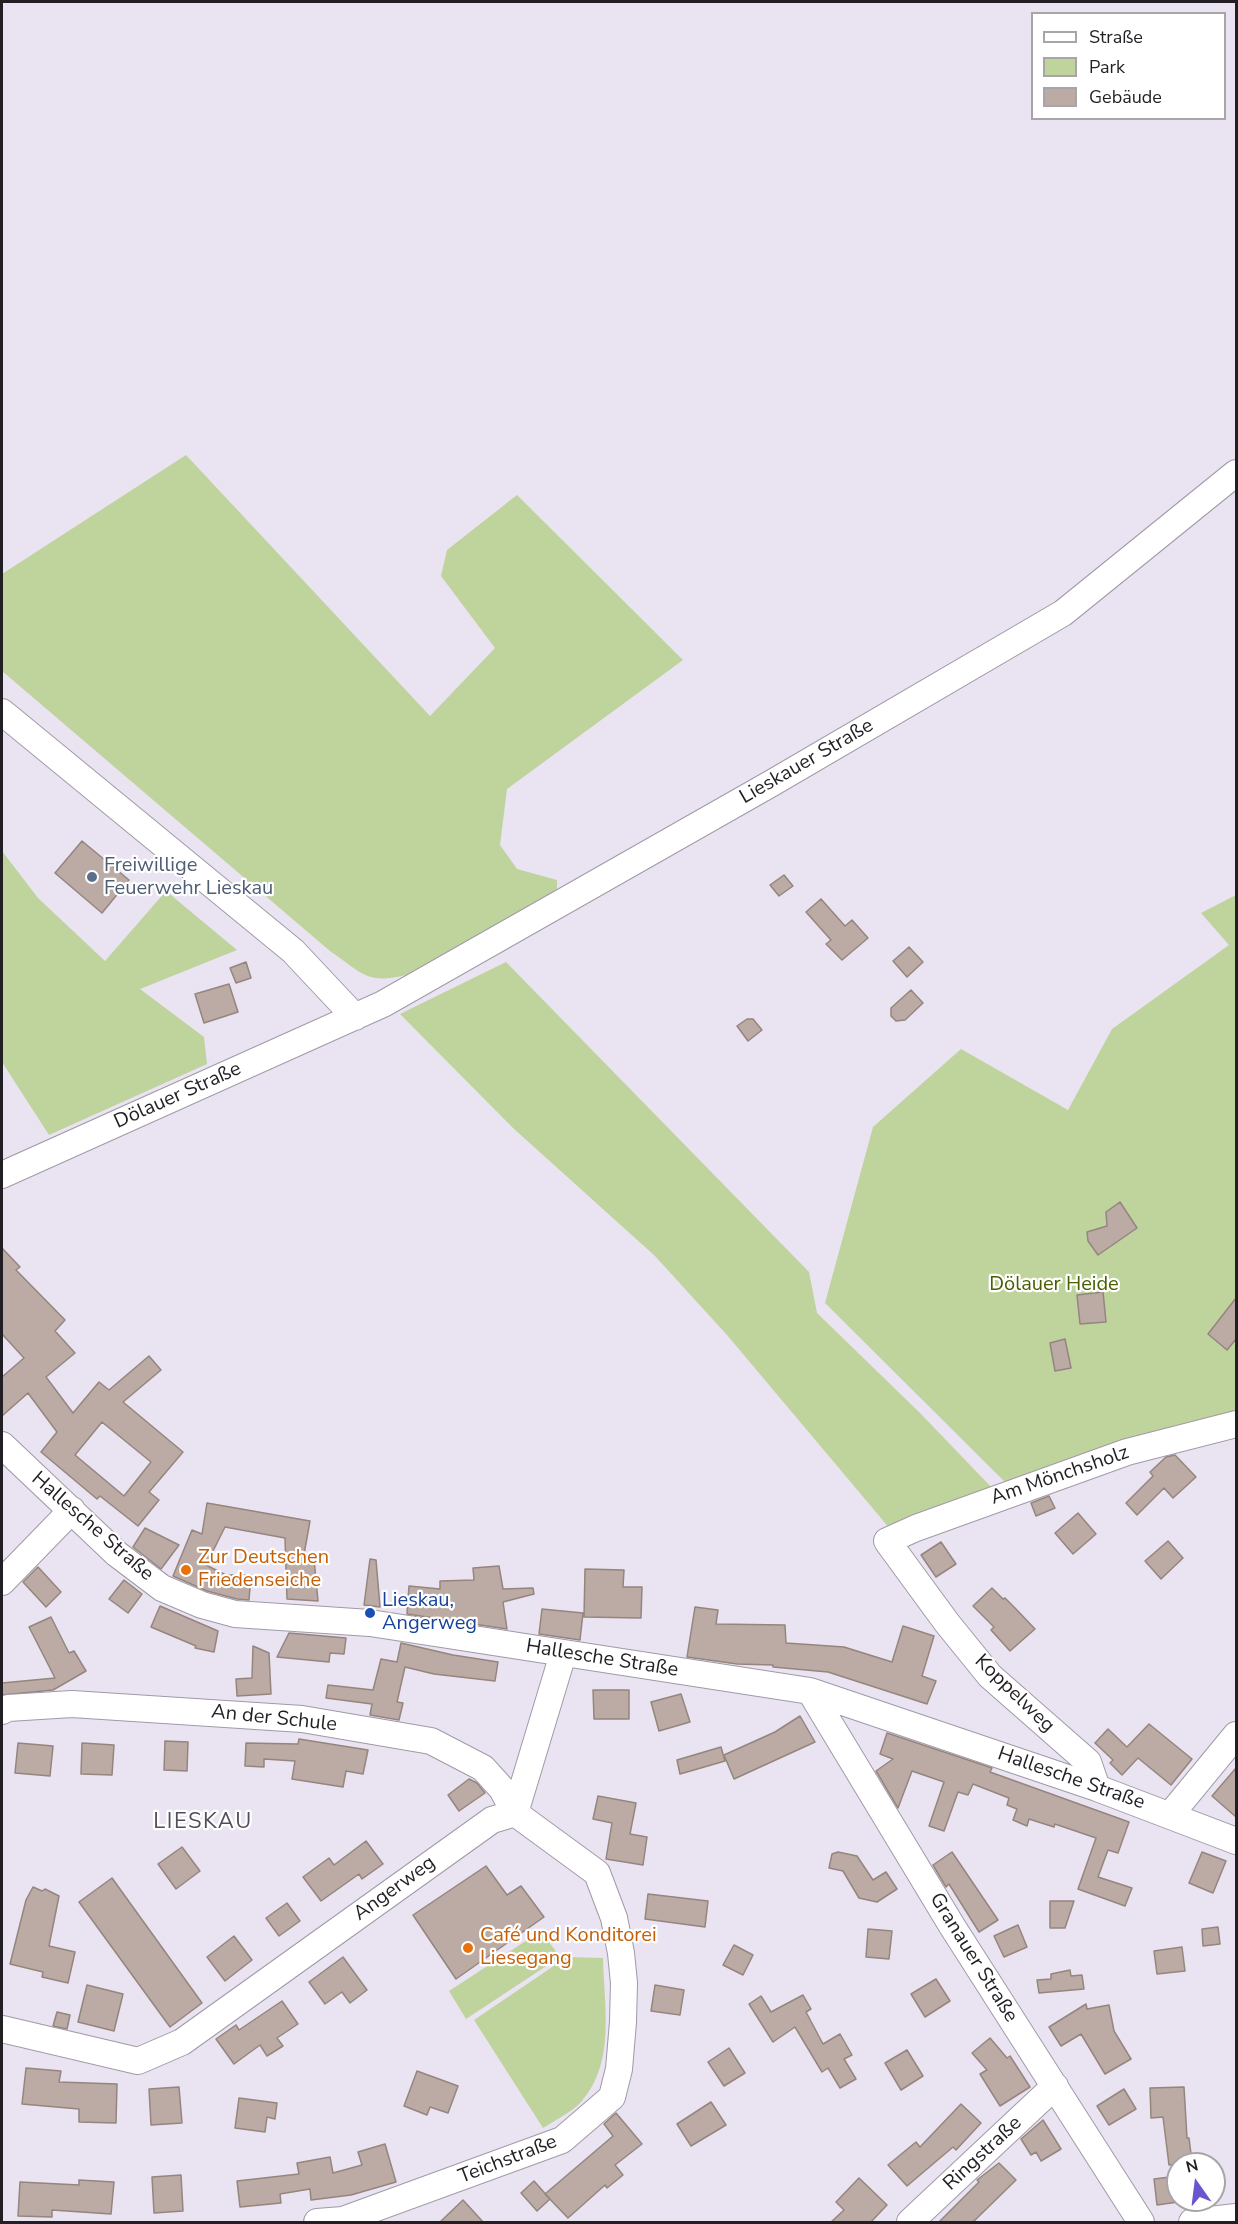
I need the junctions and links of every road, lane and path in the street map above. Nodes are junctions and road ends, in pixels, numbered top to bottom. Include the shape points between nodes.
1 (1236, 473) edge
2 (2, 712) edge
3 (355, 1017) junction
4 (2, 1174) edge
5 (1236, 1425) edge
6 (2, 1445) edge
7 (72, 1510) junction
8 (887, 1541) joint
9 (2, 1582) edge
10 (563, 1654) junction
11 (810, 1691) junction
12 (2, 1711) edge
13 (1236, 1735) edge
14 (1097, 1788) junction
15 (515, 1814) junction
16 (1171, 1814) junction
17 (1236, 1840) edge
18 (2, 2029) edge
19 (1055, 2086) junction
20 (1236, 2217) edge
21 (343, 2222) edge
22 (317, 2223) edge
23 (910, 2223) edge
24 (1141, 2223) edge
25 (1192, 2223) edge

1 - 3 street, Lieskauer Straße via 1063,613 772,783
2 - 3 street via 293,951
3 - 4 street, Dölauer Straße
5 - 8 street, Am Mönchsholz via 1126,1452
6 - 7 street, Hallesche Straße
7 - 9 street
7 - 10 street, Hallesche Straße via 117,1554 162,1588 202,1605 235,1614 370,1623
8 - 14 street, Koppelweg via 990,1676 1088,1762
10 - 11 street, Hallesche Straße
10 - 15 street
11 - 14 street, Hallesche Straße
11 - 19 street, Granauer Straße via 952,1926
12 - 15 street, An der Schule via 72,1704 302,1719 431,1741 483,1768 502,1789
13 - 16 street
14 - 16 street, Hallesche Straße
15 - 18 street, Angerweg via 492,1820 182,2043 138,2061
15 - 21 street, Teichstraße via 597,1873 614,1918 621,1953 624,2012 612,2097 562,2140
16 - 17 street, Hallesche Straße
19 - 23 street, Ringstraße
19 - 24 street, Granauer Straße
20 - 25 street
21 - 22 street, Teichstraße

